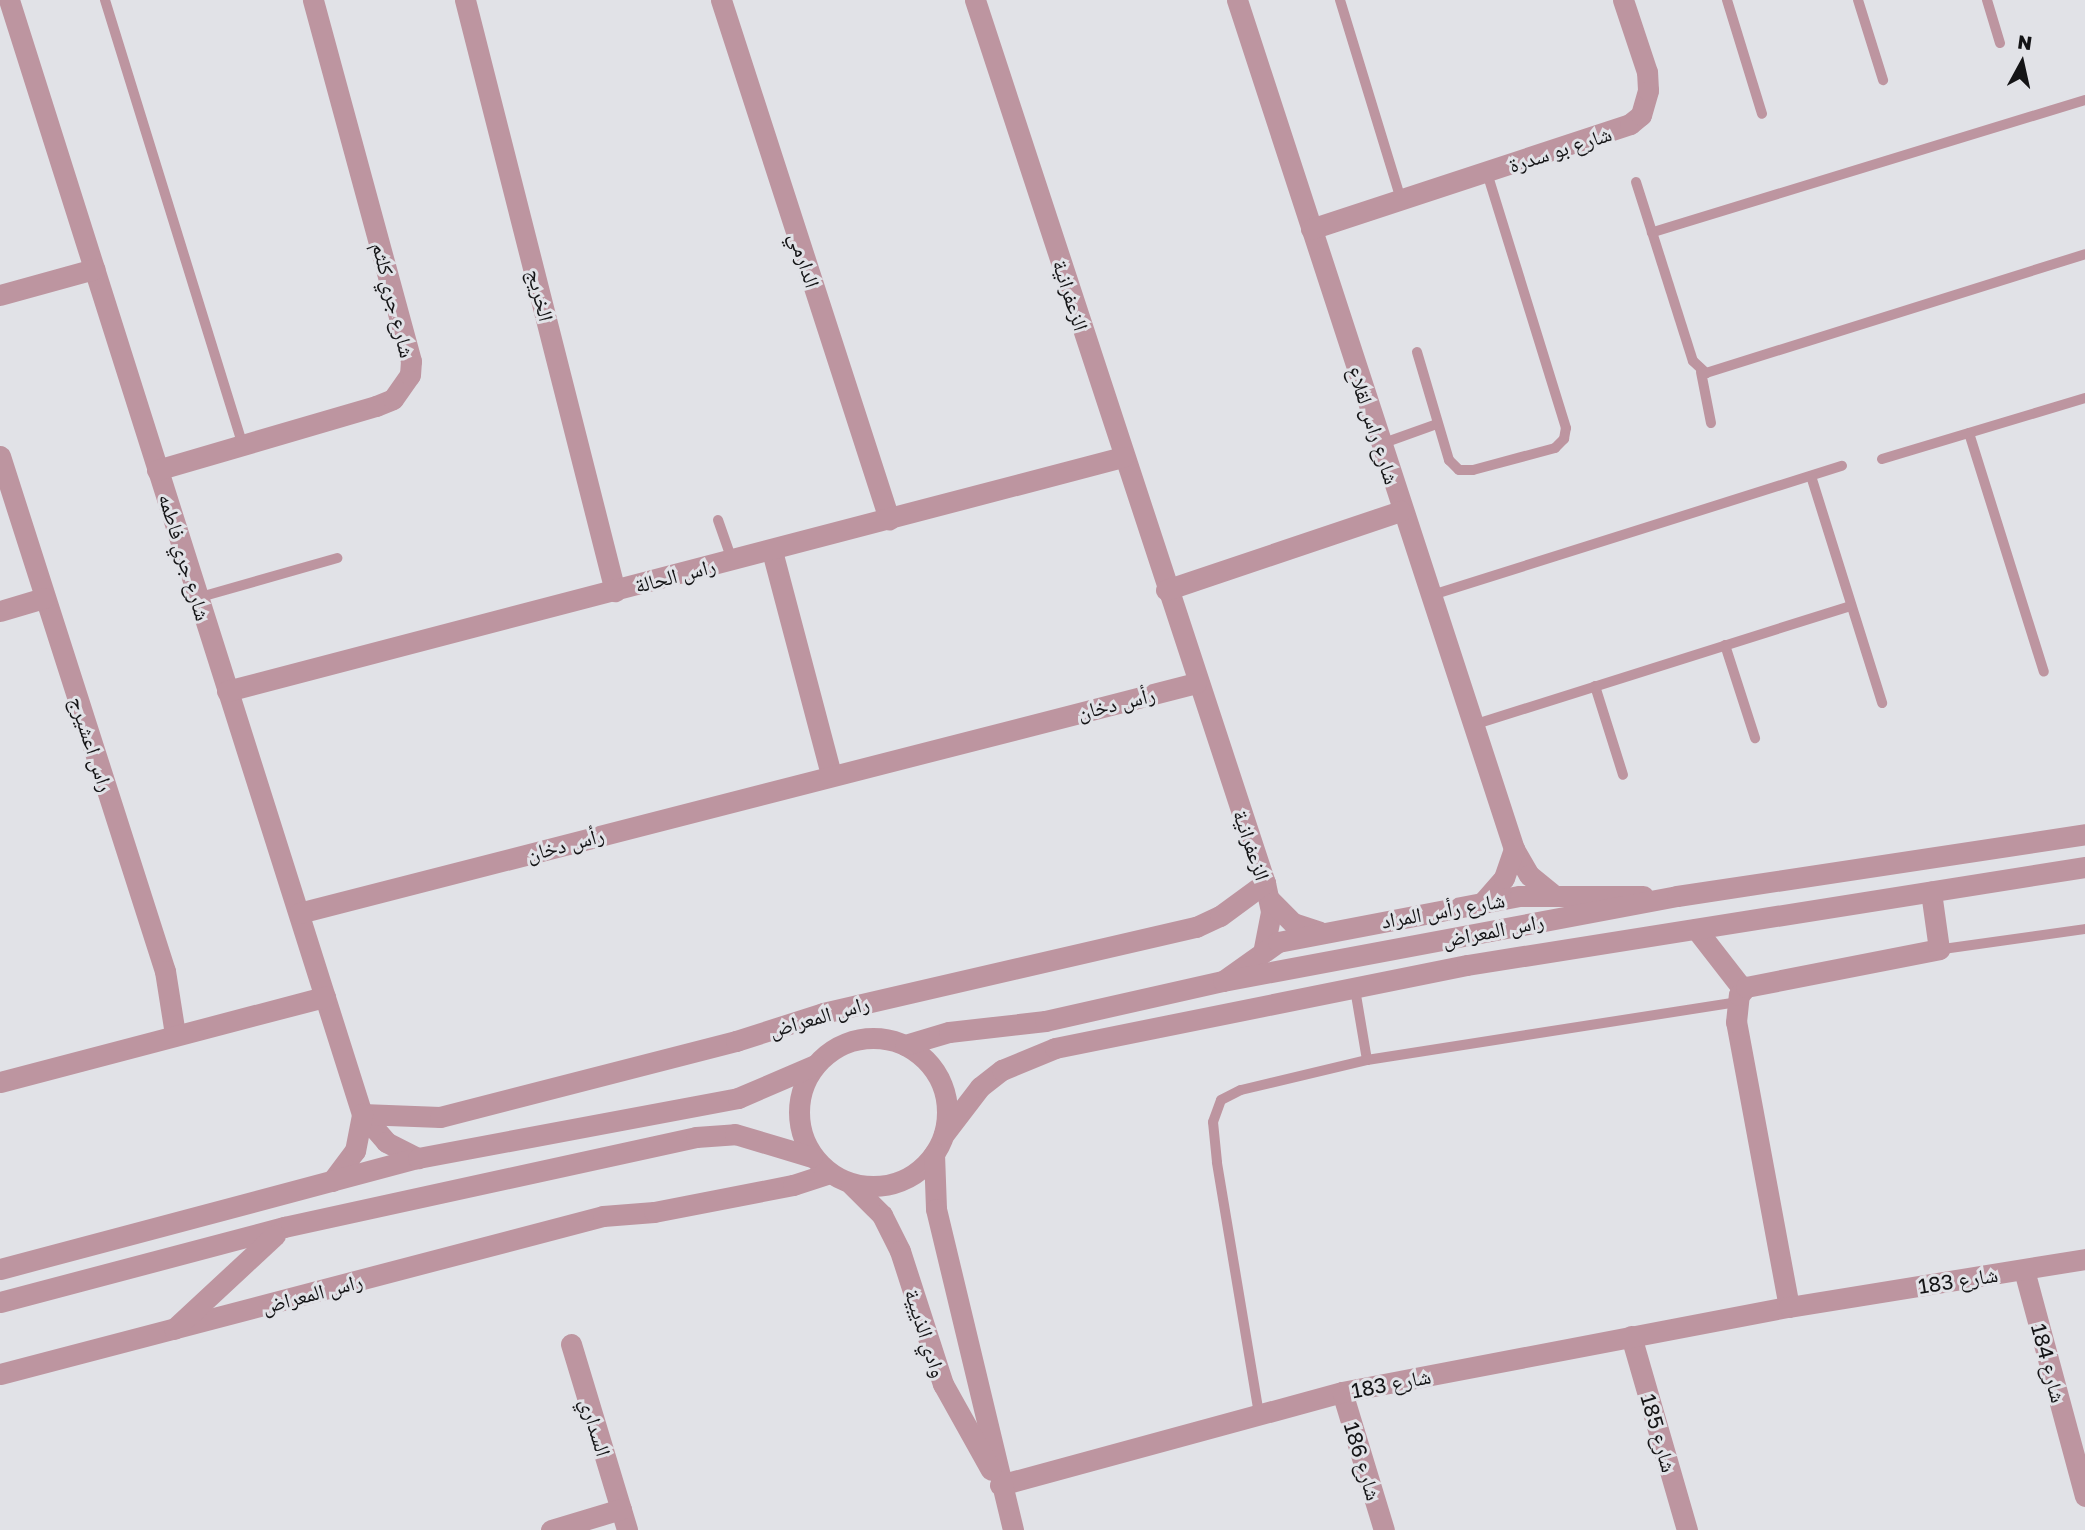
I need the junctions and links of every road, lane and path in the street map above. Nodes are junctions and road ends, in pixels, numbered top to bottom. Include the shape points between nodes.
1 (9, 0) edge
2 (105, 0) edge
3 (313, 0) edge
4 (466, 0) edge
5 (722, 0) edge
6 (975, 0) edge
7 (1237, 0) edge
8 (1340, 0) edge
9 (1623, 0) edge
10 (1727, 0) edge
11 (1858, 0) edge
12 (1987, 0) edge
13 (2000, 43) dead end
14 (1883, 80) dead end
15 (2085, 100) edge
16 (1762, 114) dead end
17 (1487, 173) junction
18 (1636, 182) dead end
19 (1401, 200) junction
20 (1311, 229) junction
21 (1651, 232) junction
22 (2085, 254) edge
23 (94, 269) junction
24 (0, 295) edge
25 (1417, 352) dead end
26 (1701, 372) junction
27 (2085, 398) edge
28 (1711, 423) dead end
29 (1437, 424) junction
30 (1969, 433) junction
31 (242, 443) junction
32 (1381, 444) junction
33 (0, 456) edge
34 (1123, 457) junction
35 (1882, 459) dead end
36 (1842, 466) dead end
37 (157, 470) junction
38 (1811, 476) junction
39 (1401, 511) junction
40 (889, 519) junction
41 (718, 520) dead end
42 (772, 551) junction
43 (337, 558) dead end
44 (733, 560) junction
45 (1166, 590) junction
46 (615, 591) junction
47 (1429, 596) junction
48 (44, 598) junction
49 (197, 598) junction
50 (1851, 606) junction
51 (0, 611) edge
52 (1725, 645) junction
53 (2044, 671) dead end
54 (1196, 683) junction
55 (1595, 686) junction
56 (227, 691) junction
57 (1882, 703) dead end
58 (1473, 725) junction
59 (1755, 738) dead end
60 (831, 775) junction
61 (1623, 775) dead end
62 (2085, 834) edge
63 (1514, 849) junction
64 (2085, 867) edge
65 (1268, 892) junction
66 (1931, 892) junction
67 (1554, 895) junction
68 (1677, 896) junction
69 (1484, 901) junction
70 (299, 913) junction
71 (1696, 929) junction
72 (2085, 929) edge
73 (1323, 933) junction
74 (1264, 948) junction
75 (1936, 950) junction
76 (1223, 981) junction
77 (1354, 989) junction
78 (326, 997) junction
79 (1739, 1004) junction
80 (175, 1034) junction
81 (905, 1045) junction
82 (1367, 1060) junction
83 (815, 1065) junction
84 (0, 1082) edge
85 (362, 1114) junction
86 (944, 1134) junction
87 (934, 1154) junction
88 (812, 1157) junction
89 (418, 1158) junction
90 (830, 1173) junction
91 (332, 1181) junction
92 (851, 1184) junction
93 (284, 1227) junction
94 (2085, 1259) edge
95 (0, 1269) edge
96 (2024, 1270) junction
97 (0, 1302) edge
98 (1789, 1307) junction
99 (174, 1329) junction
100 (1631, 1336) junction
101 (571, 1344) dead end
102 (0, 1374) edge
103 (1342, 1392) junction
104 (1259, 1414) junction
105 (1000, 1485) junction
106 (2085, 1496) edge
107 (621, 1509) junction
108 (551, 1530) edge
109 (627, 1530) edge
110 (1013, 1530) edge
111 (1384, 1530) edge
112 (1687, 1530) edge

1 - 23 street, شارع جري فاطمه
2 - 31 lane
3 - 31 street, شارع جري كلثم via 411,361 410,375 393,399 376,406
4 - 46 street, الخريج
5 - 40 street, الدارمي
6 - 34 street, الزعفرانية
7 - 20 street, شارع راس لقلاع
8 - 19 lane
9 - 17 street, شارع بو سدرة via 1647,72 1647,103 1641,115 1620,130
10 - 16 lane
11 - 14 lane
12 - 13 lane
15 - 21 lane
17 - 19 street, شارع بو سدرة
17 - 29 lane via 1566,428 1555,448 1459,470 1449,460
18 - 21 lane
19 - 20 street, شارع بو سدرة
20 - 32 street, شارع راس لقلاع
21 - 26 lane via 1693,361
22 - 26 lane via 1716,372
23 - 24 street
23 - 37 street, شارع جري فاطمه
25 - 29 lane
26 - 28 lane
27 - 30 lane
29 - 32 lane
30 - 35 lane
30 - 53 lane
31 - 37 street, شارع جري كلثم
32 - 39 street, شارع راس لقلاع
33 - 48 street, راس اعشيرج
34 - 40 street, راس الحالة
34 - 45 street, الزعفرانية
36 - 38 lane
37 - 49 street, شارع جري فاطمه
38 - 47 lane
38 - 50 lane
39 - 45 street
39 - 47 street, شارع راس لقلاع
40 - 42 street, راس الحالة
41 - 44 lane
42 - 44 street, راس الحالة
42 - 60 street
43 - 49 lane
44 - 46 street, راس الحالة
45 - 54 street, الزعفرانية
46 - 56 street, راس الحالة
47 - 58 street, شارع راس لقلاع
48 - 51 street
48 - 80 street, راس اعشيرج via 165,971
49 - 56 street, شارع جري فاطمه
50 - 52 lane
50 - 57 lane
52 - 55 lane
52 - 59 lane
54 - 60 street, رأس دخان
54 - 65 street, الزعفرانية
55 - 58 lane
55 - 61 lane
56 - 70 street, شارع جري فاطمه
58 - 63 street, شارع راس لقلاع
60 - 70 street, رأس دخان
62 - 68 street, راس المعراض
63 - 67 street, شارع راس لقلاع via 1529,875
63 - 69 street via 1504,878
64 - 66 street, راس المعراض
65 - 73 street, الزعفرانية via 1293,923
65 - 74 street, الزعفرانية
65 - 85 street, راس المعراض via 1196,927 822,1013 736,1041 440,1117
66 - 71 street, راس المعراض
66 - 75 street via 1940,941
67 - 68 street, شارع رأس المراد
67 - 69 street, شارع رأس المراد
68 - 76 street, راس المعراض
69 - 73 street, شارع رأس المراد
70 - 78 street, شارع جري فاطمه
71 - 77 street, راس المعراض via 1466,965
71 - 79 street
72 - 75 lane
73 - 74 street, شارع رأس المراد
74 - 76 street, شارع رأس المراد
75 - 79 street
76 - 81 street, راس المعراض via 1045,1021 949,1032
77 - 82 lane
77 - 86 street, راس المعراض via 1025,1058 980,1087
78 - 80 street
78 - 85 street, شارع جري فاطمه
79 - 82 lane
79 - 98 street
80 - 84 street
81 - 83 street via 881,1038 856,1040 833,1049
81 - 86 street via 929,1065 945,1092
82 - 104 lane via 1241,1090 1221,1100 1213,1122
83 - 88 street via 802,1086 797,1111 801,1135
83 - 89 street via 738,1098
85 - 89 street, شارع جري فاطمه via 386,1142
85 - 91 street, شارع جري فاطمه via 355,1151
86 - 87 street
87 - 92 street via 918,1171 897,1183
87 - 105 street, وادي الذيبية via 936,1209
88 - 90 street
88 - 93 street via 735,1134 696,1136
89 - 91 street
90 - 92 street
90 - 99 street, راس المعراض via 793,1185 654,1212 603,1216
91 - 95 street
92 - 105 street, وادي الذيبية via 882,1215 901,1251 943,1384
93 - 97 street
93 - 99 street via 247,1256
94 - 96 street, شارع 183
96 - 98 street, شارع 183
96 - 106 street, شارع 184
98 - 100 street, شارع 183
99 - 102 street, راس المعراض
100 - 103 street, شارع 183
100 - 112 street, شارع 185
101 - 107 street, السداري
103 - 104 street, شارع 183
103 - 111 street, شارع 186
104 - 105 street, شارع 183
105 - 110 street, وادي الذيبية
107 - 108 street
107 - 109 street, السداري

